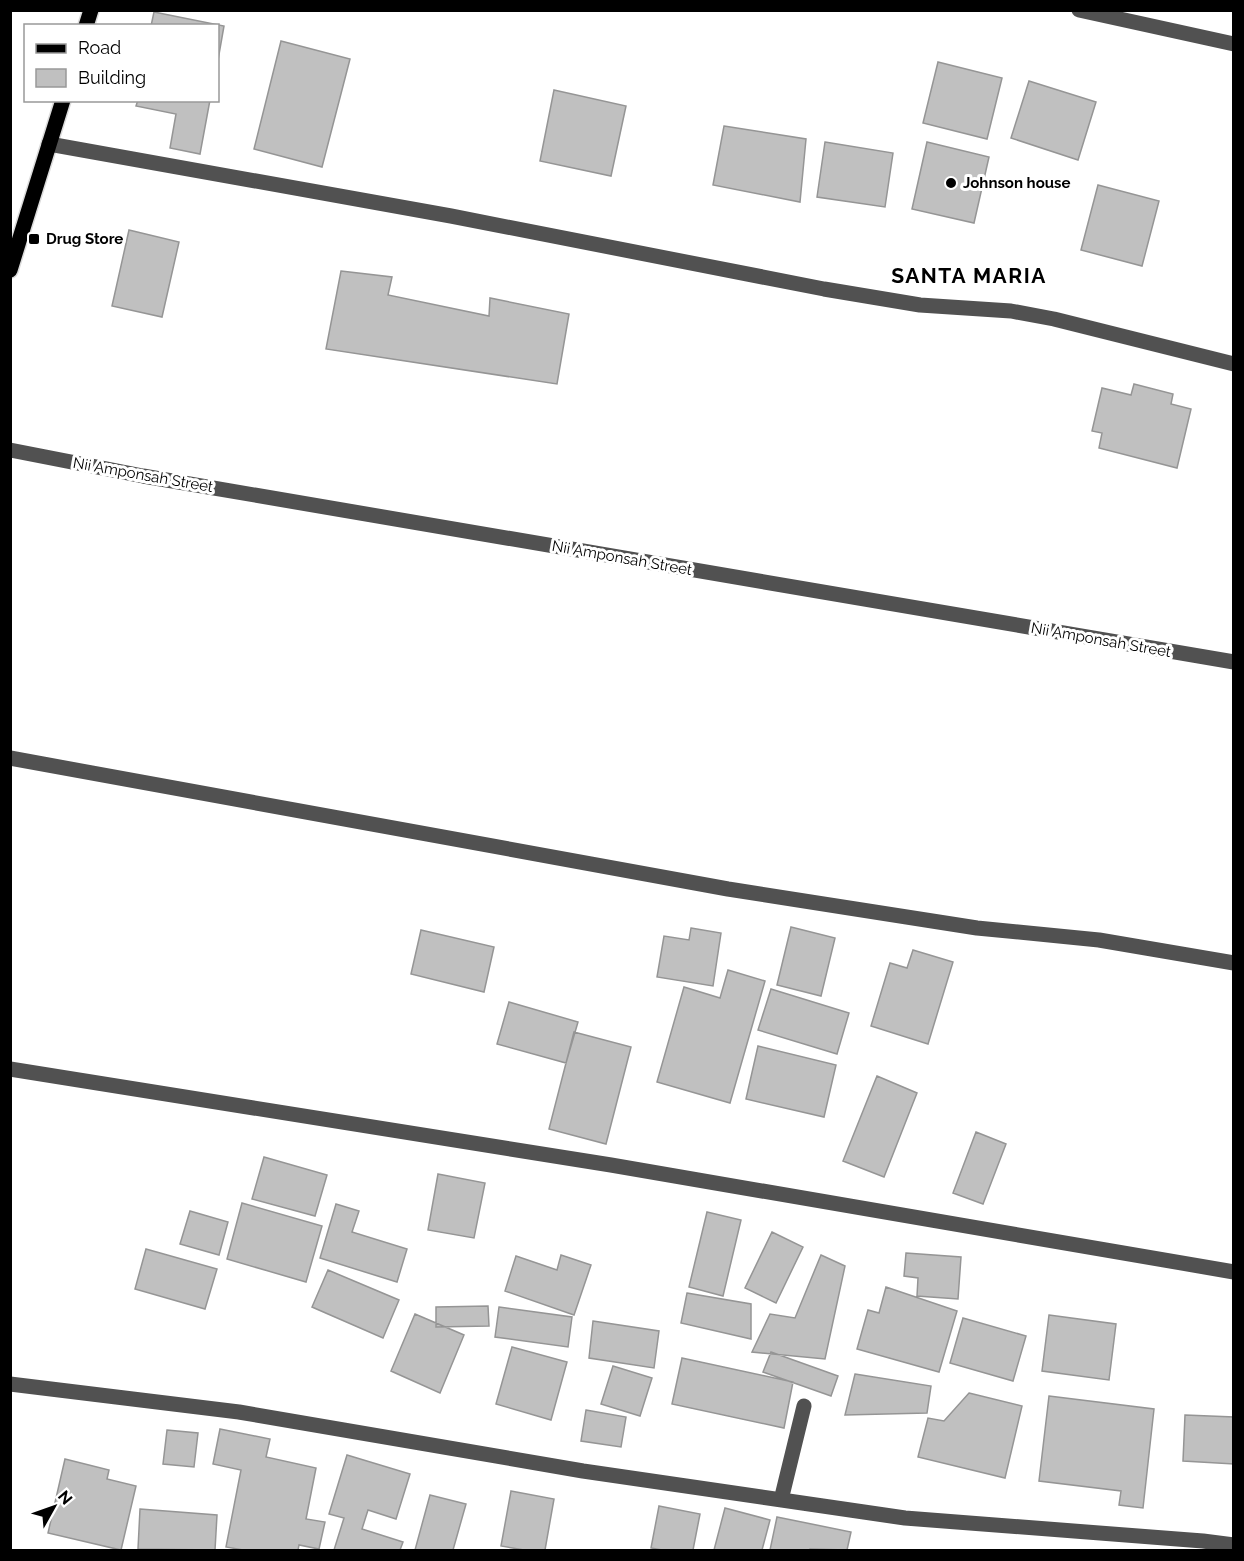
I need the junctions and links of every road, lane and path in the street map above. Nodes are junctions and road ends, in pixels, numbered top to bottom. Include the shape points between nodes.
1 (1080, 10) edge
2 (1233, 44) edge
3 (62, 102) edge
4 (49, 144) junction
5 (10, 270) edge
6 (1233, 364) edge
7 (10, 450) edge
8 (1233, 662) edge
9 (10, 758) edge
10 (1233, 963) edge
11 (10, 1069) edge
12 (1233, 1272) edge
13 (10, 1384) edge
14 (804, 1406) dead end
15 (782, 1500) junction
16 (1233, 1545) edge

1 - 2 street
3 - 4 main road
4 - 5 main road
4 - 6 street via 451,216 824,289 920,305 1011,311
7 - 8 street, Nii Amponsah Street
9 - 10 street via 728,889 977,928 1099,940
11 - 12 street via 611,1165
13 - 15 street via 239,1412 584,1471
14 - 15 street
15 - 16 street via 905,1518

